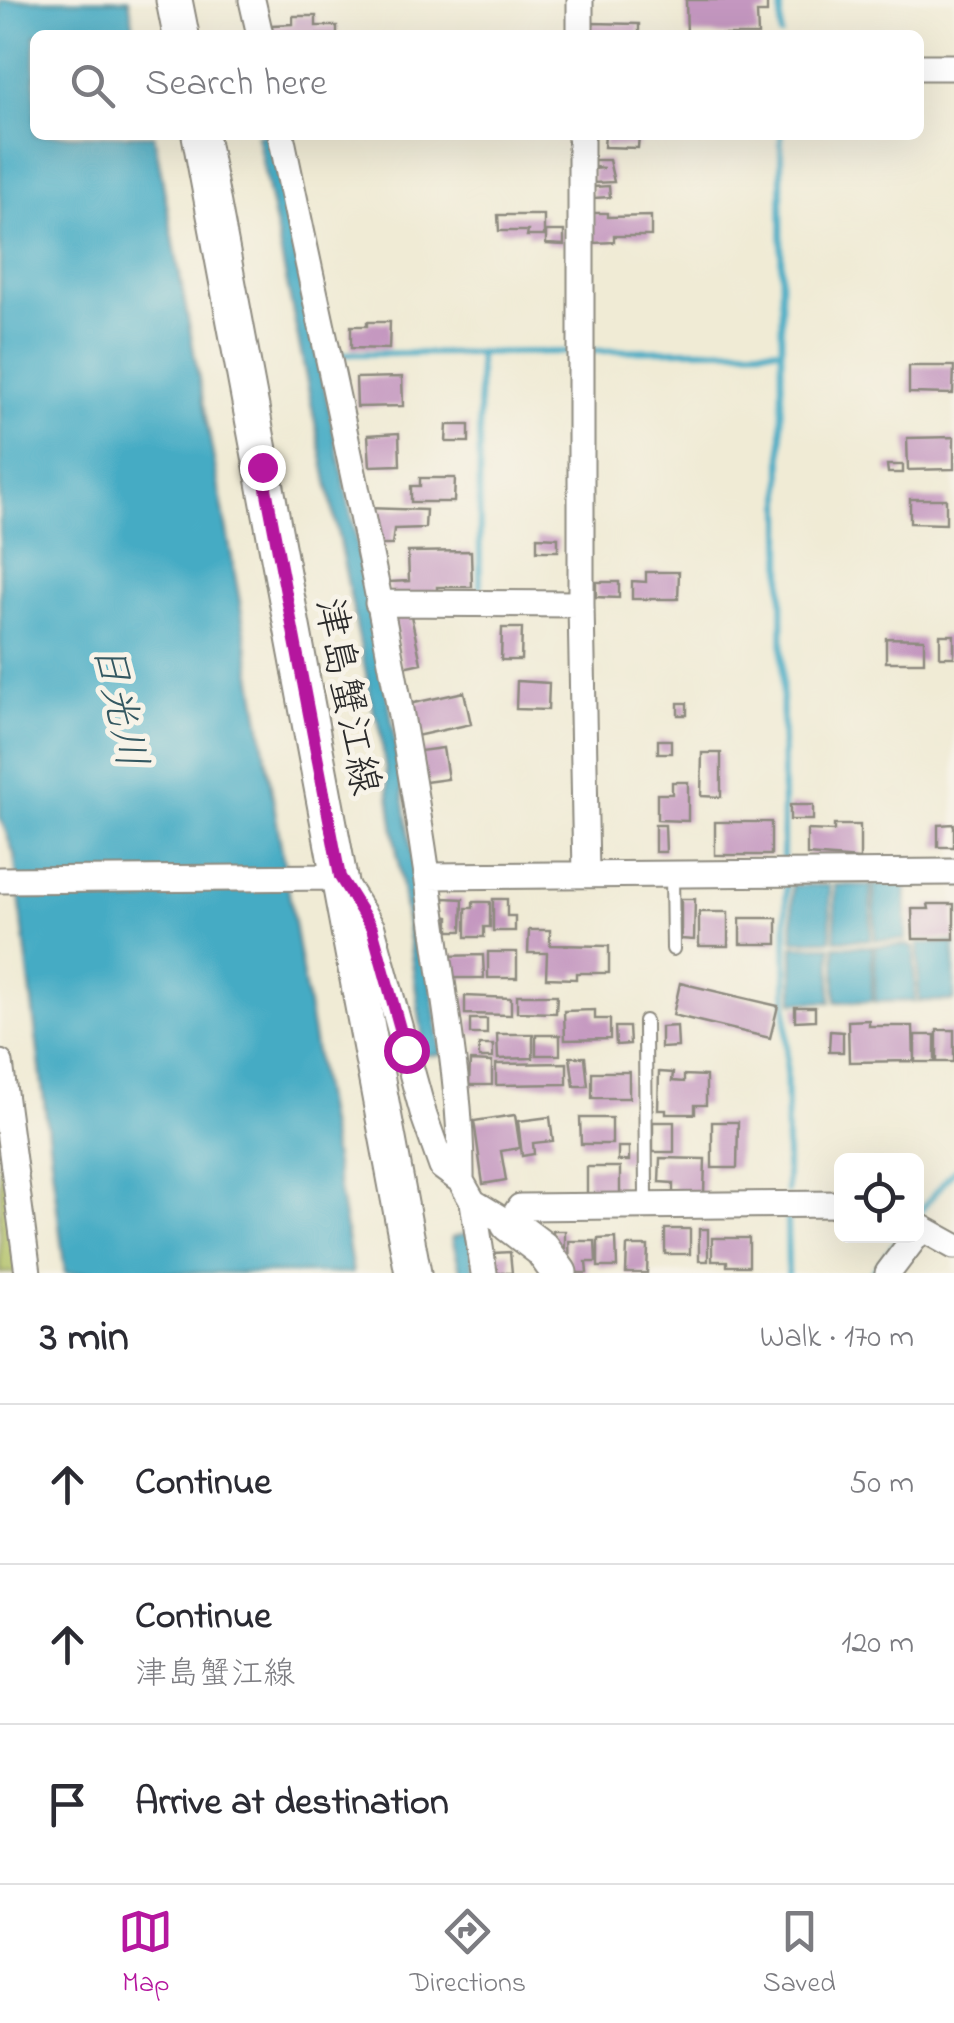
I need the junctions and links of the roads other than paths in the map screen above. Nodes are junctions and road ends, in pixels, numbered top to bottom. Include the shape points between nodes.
1 (174, 0) edge
2 (252, 0) edge
3 (580, 0) edge
4 (180, 30) edge
5 (259, 30) edge
6 (580, 30) edge
7 (924, 67) edge
8 (954, 67) edge
9 (201, 140) edge
10 (282, 140) edge
11 (580, 140) edge
12 (378, 603) junction
13 (581, 604) junction
14 (954, 872) edge
15 (586, 874) junction
16 (672, 874) junction
17 (324, 876) junction
18 (428, 876) junction
19 (0, 880) edge
20 (673, 949) dead end
21 (645, 1021) dead end
22 (0, 1063) edge
23 (467, 1191) junction
24 (646, 1203) junction
25 (834, 1204) edge
26 (509, 1224) junction
27 (924, 1229) edge
28 (908, 1243) edge
29 (954, 1246) edge
30 (28, 1273) edge
31 (412, 1273) edge
32 (484, 1273) edge
33 (559, 1273) edge
34 (888, 1273) edge

1 - 4 main road
2 - 5 street
3 - 6 street
7 - 8 street
9 - 17 main road, 津島蟹江線
10 - 12 street
11 - 13 street
12 - 13 street
12 - 18 street
13 - 15 street
14 - 16 street
15 - 16 street
15 - 18 street
16 - 20 lane
17 - 19 street
17 - 23 street via 372,928 442,1167
17 - 31 main road, 津島蟹江線
18 - 23 street
21 - 24 lane
22 - 30 street
23 - 26 street
23 - 32 street
24 - 25 street
24 - 26 street via 520,1207
26 - 33 main road via 542,1249
27 - 29 street
28 - 34 street

